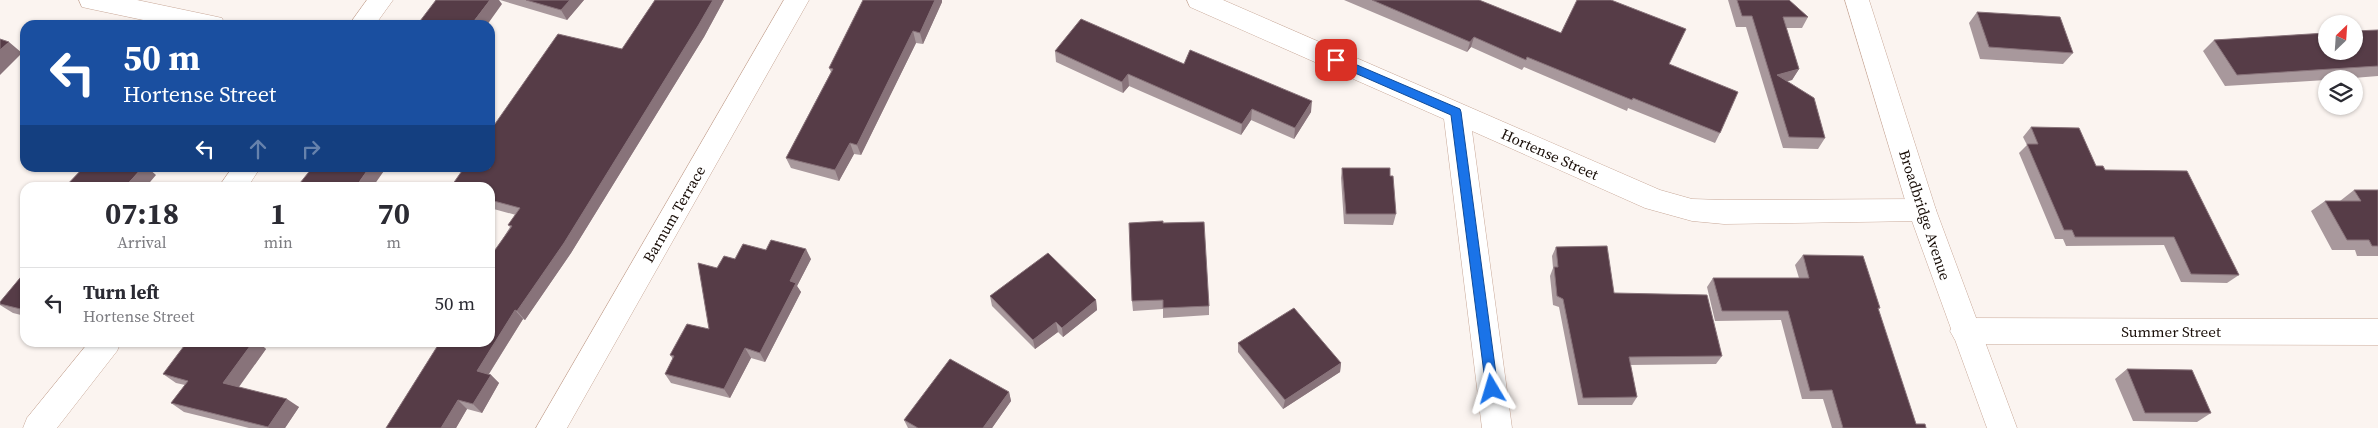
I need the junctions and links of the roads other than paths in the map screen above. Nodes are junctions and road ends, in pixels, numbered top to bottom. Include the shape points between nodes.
1 (91, 0) edge
2 (381, 0) edge
3 (796, 0) edge
4 (1199, 0) edge
5 (1857, 0) edge
6 (189, 20) edge
7 (365, 20) edge
8 (1456, 112) junction
9 (244, 172) edge
10 (236, 182) edge
11 (1922, 210) junction
12 (1965, 331) junction
13 (2378, 332) edge
14 (102, 347) edge
15 (38, 428) edge
16 (551, 428) edge
17 (1497, 428) edge
18 (2002, 428) edge

1 - 6 street
2 - 7 street
3 - 16 street, Barnum Terrace
4 - 8 street, Hortense Street
5 - 11 street, Broadbridge Avenue
8 - 11 street, Hortense Street via 1655,200 1692,210
8 - 17 street
9 - 10 street
11 - 12 street, Broadbridge Avenue
12 - 13 street, Summer Street
12 - 18 street, Broadbridge Avenue
14 - 15 street

